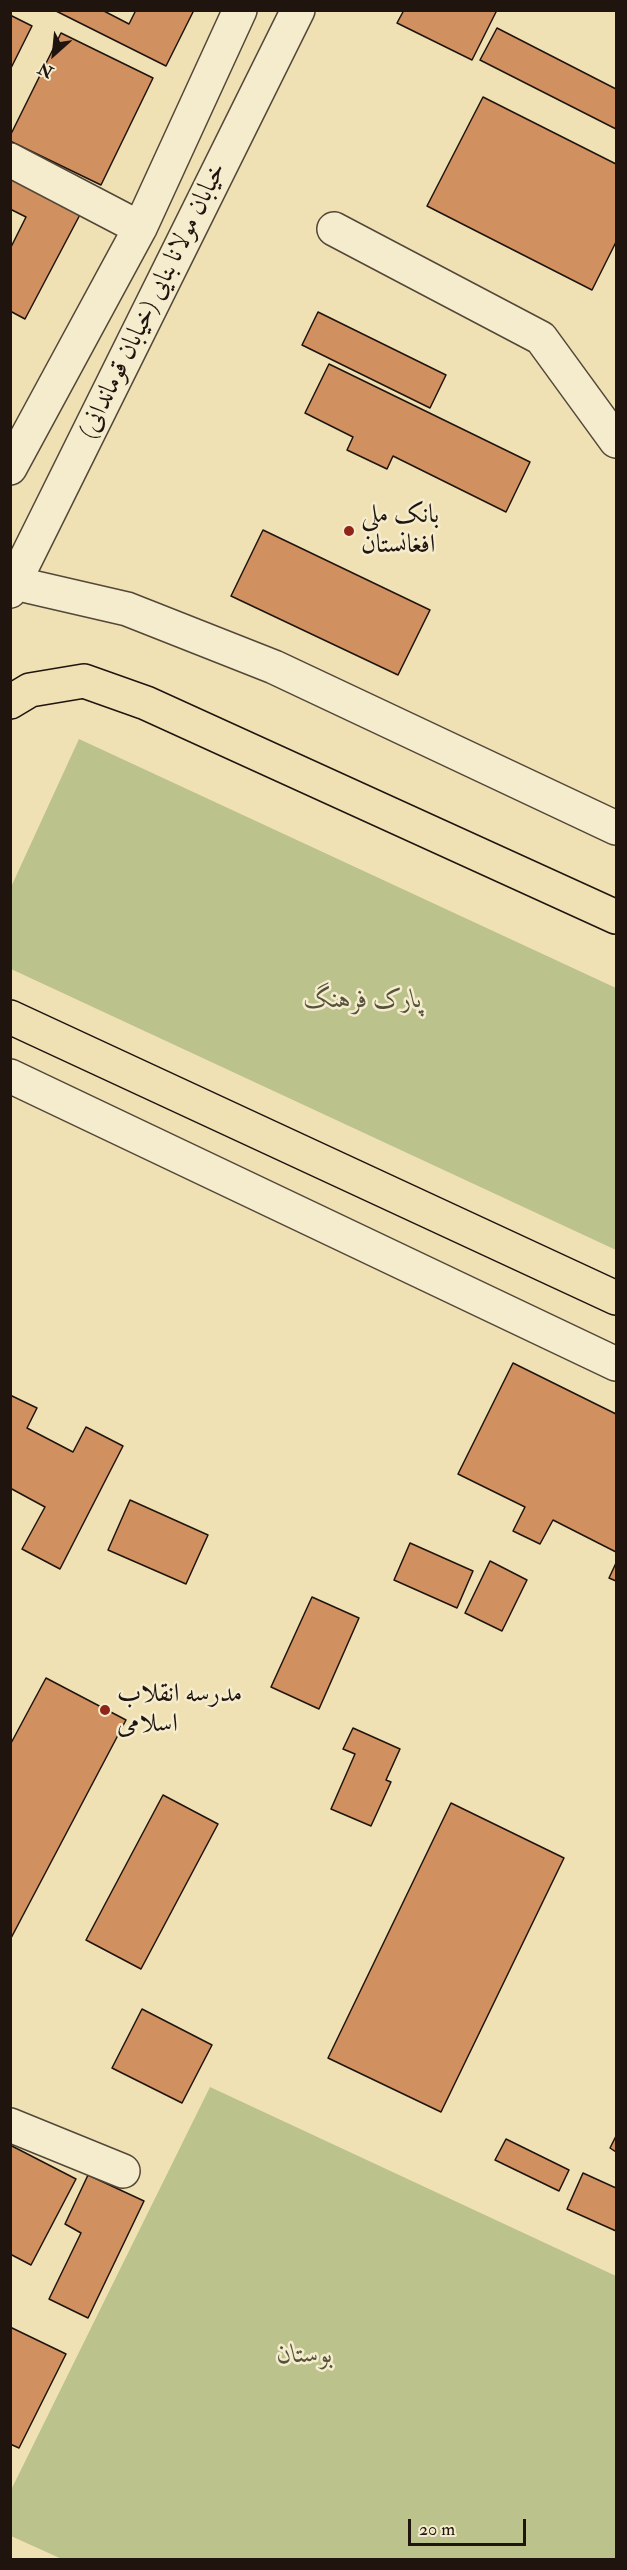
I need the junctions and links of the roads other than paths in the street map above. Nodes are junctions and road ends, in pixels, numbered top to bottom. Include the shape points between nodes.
1 (240, 10) edge
2 (298, 10) edge
3 (10, 160) edge
4 (140, 228) junction
5 (334, 230) dead end
6 (616, 441) edge
7 (10, 468) edge
8 (12, 585) edge
9 (10, 702) edge
10 (616, 828) edge
11 (616, 917) edge
12 (10, 1017) edge
13 (10, 1076) edge
14 (616, 1298) edge
15 (616, 1364) edge
16 (10, 2125) edge
17 (123, 2171) dead end

1 - 4 street, خیابان مولانا بنایی (خیابان قوماندانی)
2 - 8 street, خیابان مولانا بنایی (خیابان قوماندانی)
3 - 4 street
4 - 7 street, خیابان مولانا بنایی (خیابان قوماندانی)
5 - 6 street via 541,338
8 - 10 street via 127,609 274,667
9 - 11 highway via 30,690 84,681 146,704
12 - 14 highway
13 - 15 street
16 - 17 street

